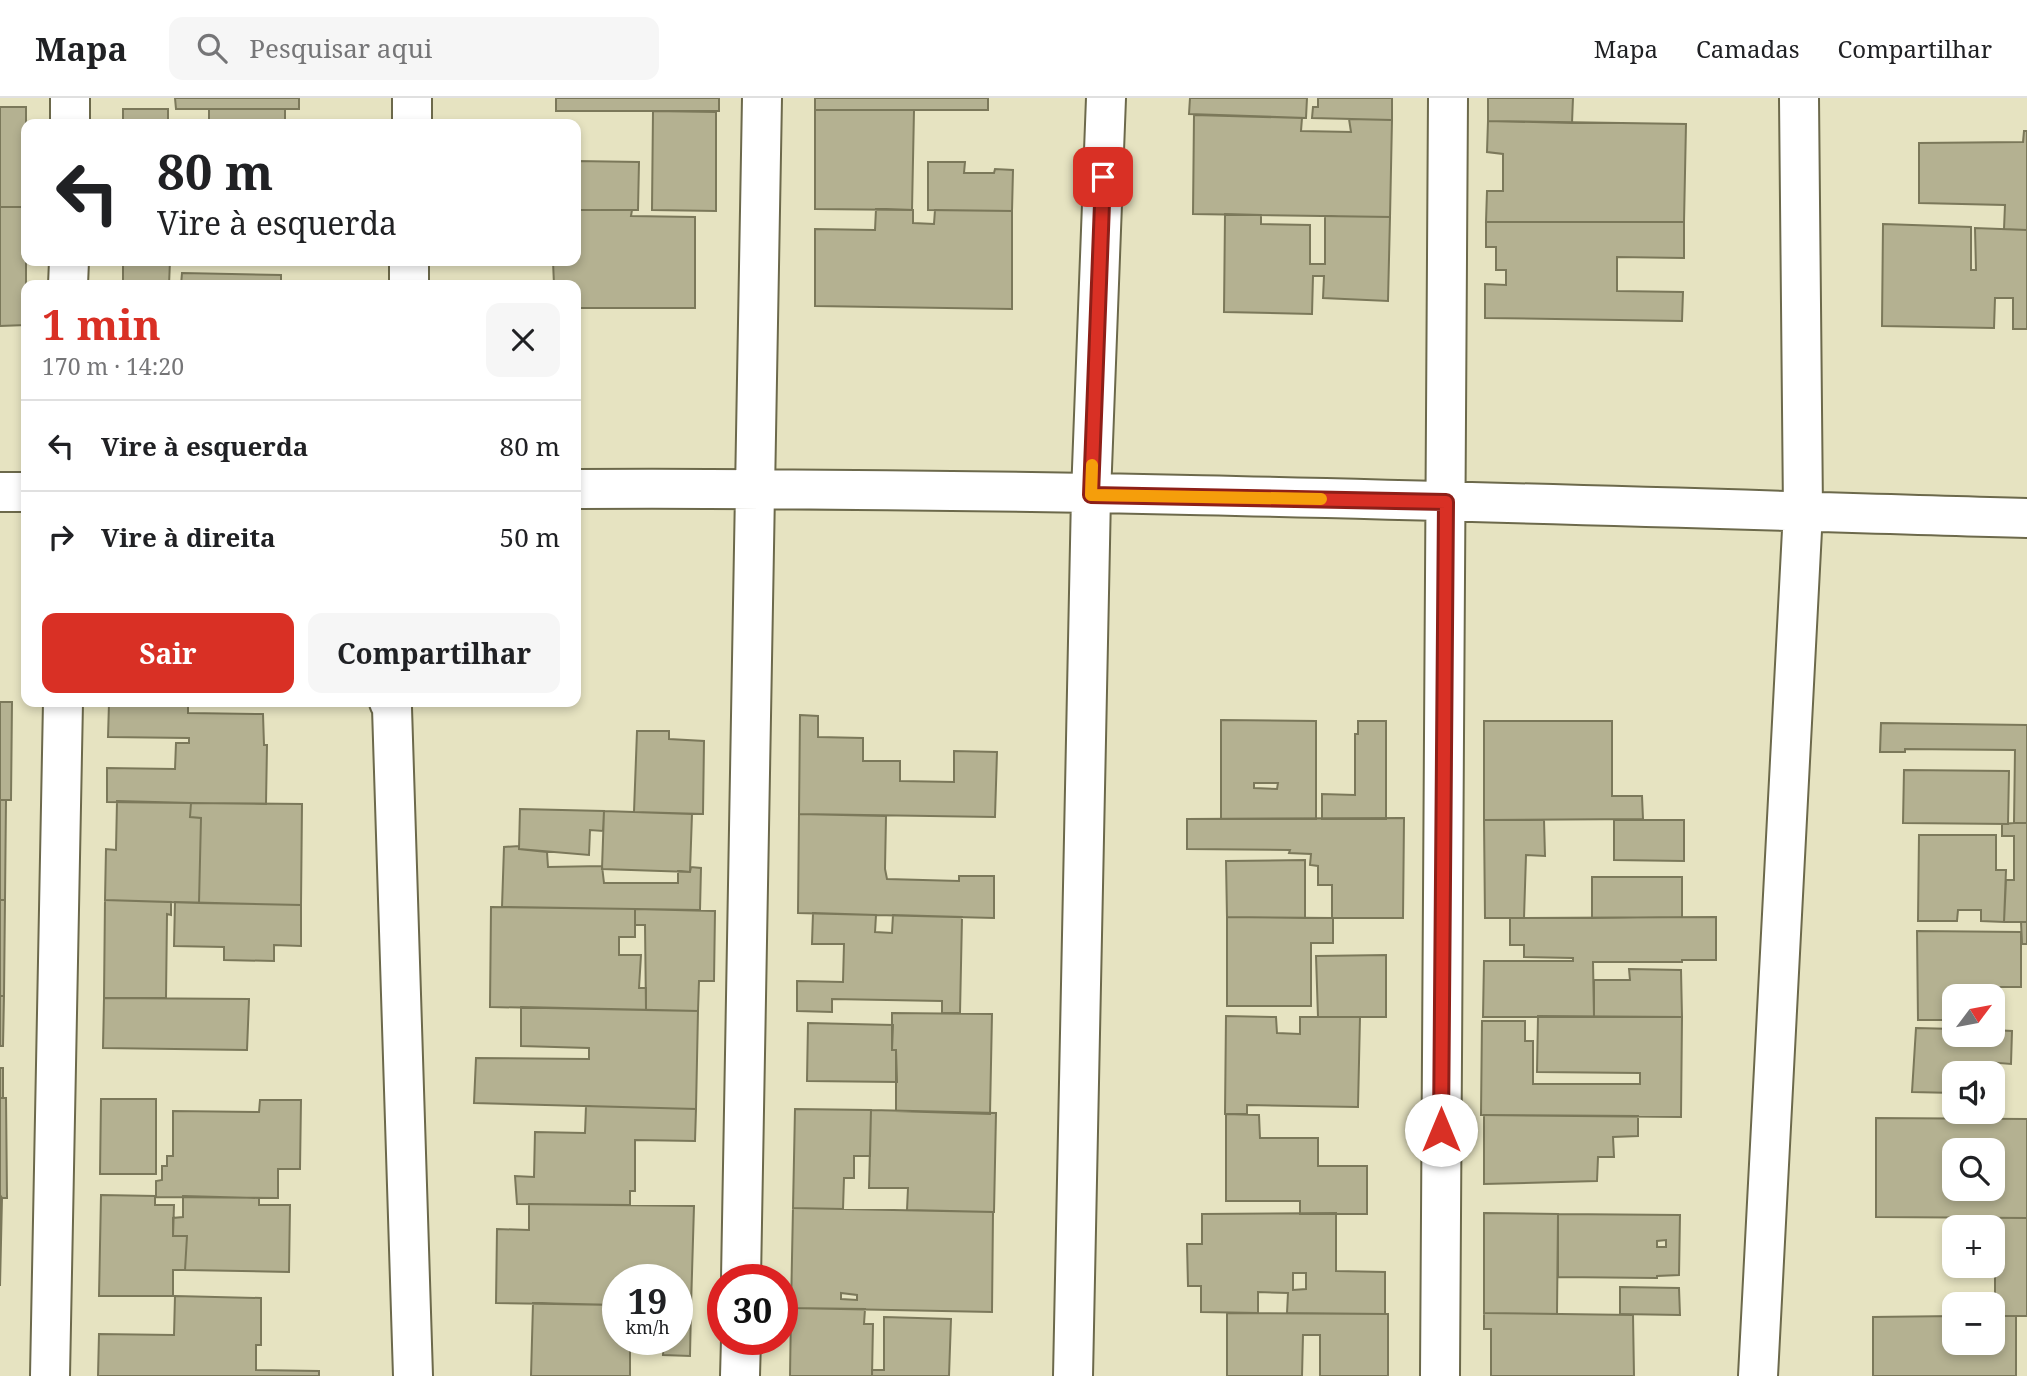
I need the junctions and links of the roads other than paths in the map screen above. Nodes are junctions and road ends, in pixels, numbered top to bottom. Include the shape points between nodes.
1 (70, 98) edge
2 (412, 98) edge
3 (762, 98) edge
4 (1106, 98) edge
5 (1448, 98) edge
6 (1799, 98) edge
7 (70, 119) edge
8 (412, 119) edge
9 (581, 489) edge
10 (754, 489) junction
11 (0, 492) edge
12 (21, 492) edge
13 (1091, 495) junction
14 (1446, 502) junction
15 (1803, 512) junction
16 (2027, 518) edge
17 (62, 707) edge
18 (390, 707) edge
19 (741, 1264) edge
20 (741, 1355) edge
21 (50, 1376) edge
22 (413, 1376) edge
23 (740, 1376) edge
24 (1073, 1376) edge
25 (1440, 1376) edge
26 (1758, 1376) edge

1 - 7 street
2 - 8 street
3 - 10 street
4 - 13 street
5 - 14 street
6 - 15 street
9 - 10 street
10 - 13 street
10 - 19 street
11 - 12 street
13 - 14 street
13 - 24 street
14 - 15 street
14 - 25 street
15 - 16 street
15 - 26 street
17 - 21 street
18 - 22 street
20 - 23 street

